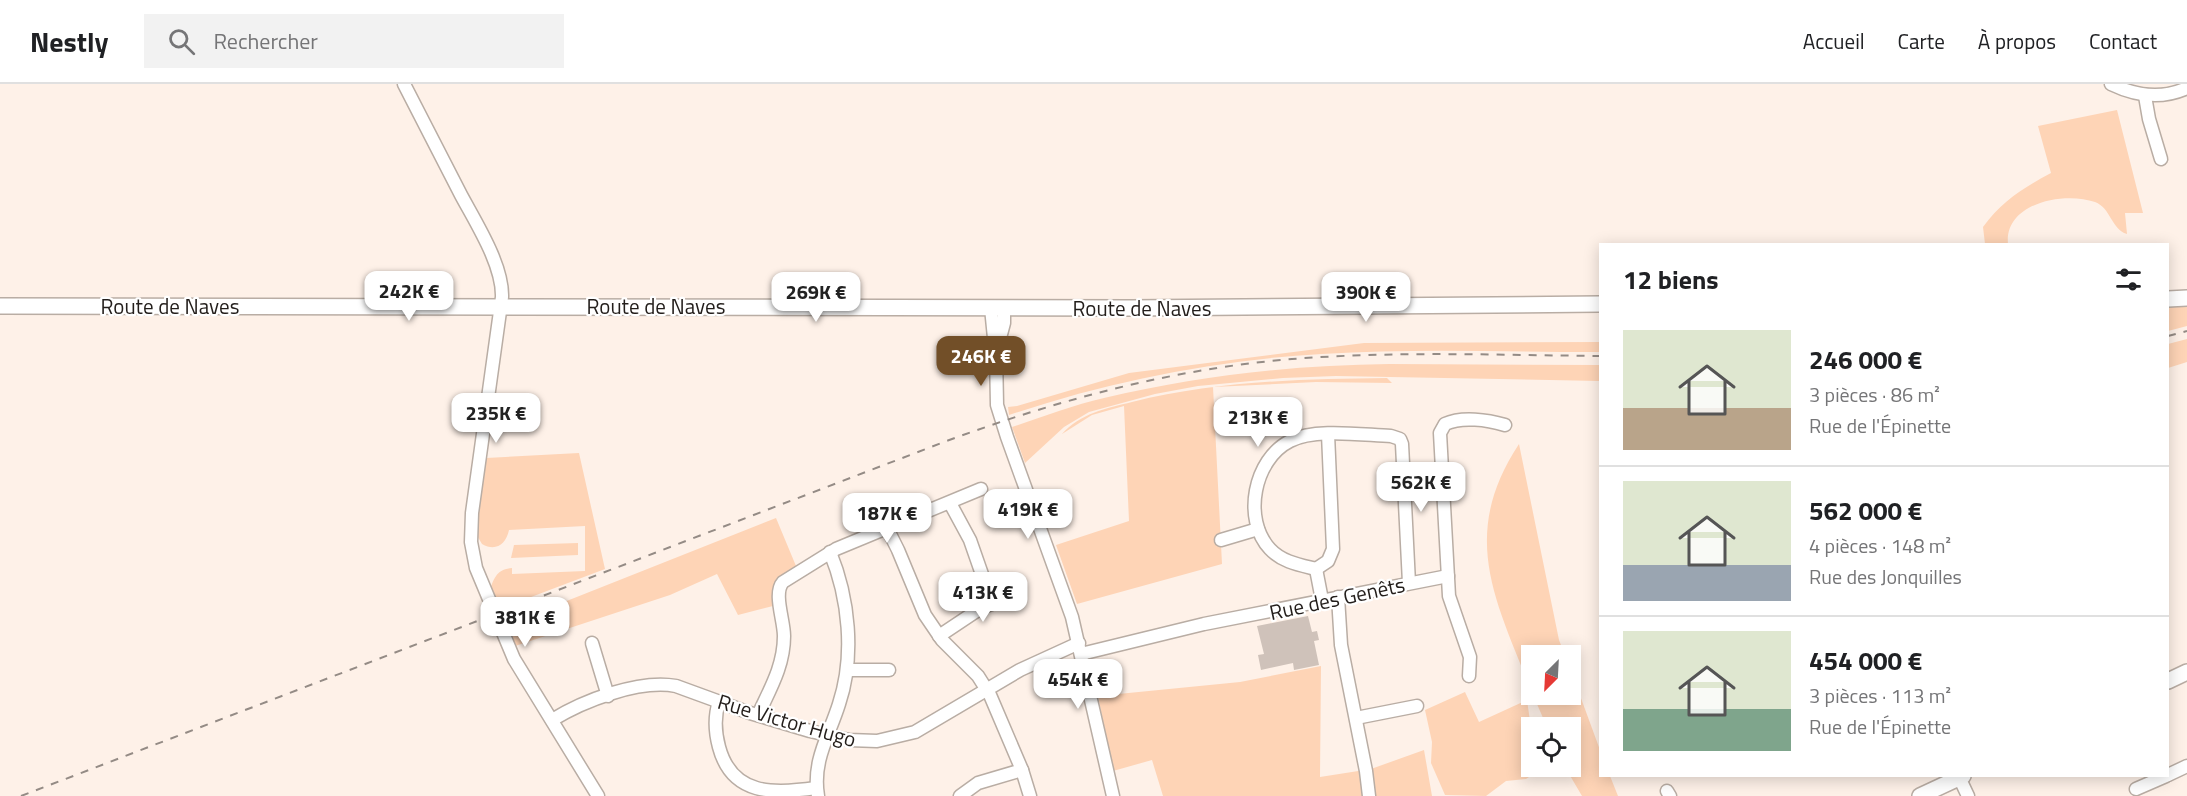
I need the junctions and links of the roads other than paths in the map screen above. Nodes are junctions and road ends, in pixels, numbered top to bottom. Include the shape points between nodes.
1 (404, 84) edge
2 (2111, 84) edge
3 (2187, 87) edge
4 (2145, 96) junction
5 (2161, 159) dead end
6 (1599, 304) edge
7 (501, 305) junction
8 (0, 306) edge
9 (998, 308) junction
10 (1505, 425) dead end
11 (1328, 435) junction
12 (981, 489) dead end
13 (950, 503) junction
14 (886, 528) junction
15 (1258, 529) junction
16 (1221, 540) dead end
17 (830, 552) junction
18 (1316, 569) junction
19 (1448, 576) junction
20 (1409, 583) junction
21 (1019, 594) dead end
22 (1338, 597) junction
23 (1322, 600) junction
24 (992, 603) junction
25 (939, 636) junction
26 (592, 643) dead end
27 (1080, 649) junction
28 (847, 670) junction
29 (889, 670) dead end
30 (2187, 672) edge
31 (1469, 676) dead end
32 (2169, 681) edge
33 (987, 688) junction
34 (608, 696) junction
35 (719, 702) junction
36 (1417, 706) dead end
37 (758, 716) junction
38 (1356, 718) junction
39 (552, 720) junction
40 (826, 735) junction
41 (2187, 766) edge
42 (1022, 770) junction
43 (2169, 774) edge
44 (1959, 777) edge
45 (1961, 777) edge
46 (2163, 777) edge
47 (2136, 789) dead end
48 (817, 792) edge
49 (598, 796) edge
50 (960, 796) edge
51 (1030, 796) edge
52 (1113, 796) edge
53 (1369, 796) edge
54 (1920, 796) edge
55 (1968, 796) edge

1 - 7 street via 498,271
2 - 4 street
3 - 4 street via 2169,94
4 - 5 street
6 - 9 main road, Route de Naves
7 - 8 main road, Route de Naves
7 - 9 main road, Route de Naves
7 - 39 street via 473,503 472,553 517,665
9 - 27 street via 996,395 1000,417 1070,610
10 - 19 street via 1485,420 1450,422 1441,429
11 - 15 street via 1303,436 1269,458 1257,489
11 - 18 street via 1333,549 1328,561
11 - 20 street via 1400,439
12 - 13 street
13 - 14 street
13 - 24 street via 970,540
14 - 17 street
14 - 25 street via 922,609
15 - 16 street
15 - 18 street via 1279,557
17 - 28 street via 842,587
17 - 37 street via 780,585 784,648 775,681
18 - 23 street
19 - 20 street, Rue des Genêts
19 - 31 street via 1451,606 1471,662
20 - 22 street, Rue des Genêts
21 - 24 street
22 - 23 street, Rue des Genêts
22 - 38 street via 1341,645
23 - 27 street, Rue des Genêts
24 - 25 street
25 - 33 street
26 - 34 street
27 - 33 street, Rue Victor Hugo via 1027,666
27 - 52 street
28 - 29 street
28 - 40 street
30 - 32 main road
33 - 40 street, Rue Victor Hugo via 922,728 898,738 863,742
33 - 42 street
34 - 35 street, Rue Victor Hugo via 663,684
34 - 39 street, Rue Victor Hugo
35 - 37 street, Rue Victor Hugo
35 - 48 street via 715,721 719,748 727,767 739,781 770,793
36 - 38 street
37 - 40 street, Rue Victor Hugo
38 - 53 street
39 - 49 street
40 - 48 street via 818,760
41 - 43 street
42 - 50 street via 978,783
42 - 51 street
44 - 54 main road
45 - 55 street
46 - 47 street

